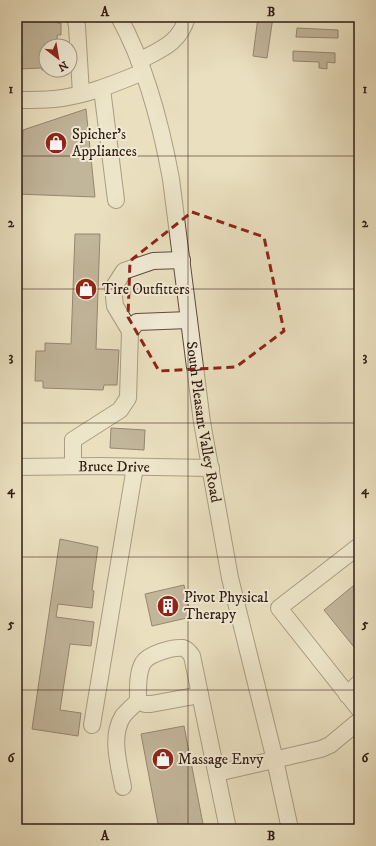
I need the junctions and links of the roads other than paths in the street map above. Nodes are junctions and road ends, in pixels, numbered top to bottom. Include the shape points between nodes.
1 (119, 17) edge
2 (187, 17) edge
3 (76, 22) edge
4 (141, 67) junction
5 (102, 89) junction
6 (81, 94) junction
7 (17, 100) edge
8 (116, 200) dead end
9 (182, 260) junction
10 (189, 320) junction
11 (130, 331) junction
12 (17, 466) edge
13 (73, 466) junction
14 (135, 467) junction
15 (211, 468) junction
16 (359, 546) edge
17 (359, 683) edge
18 (200, 695) junction
19 (347, 695) junction
20 (138, 701) junction
21 (359, 709) edge
22 (359, 721) edge
23 (92, 725) dead end
24 (275, 760) junction
25 (217, 773) junction
26 (123, 787) dead end
27 (228, 829) edge
28 (290, 829) edge

1 - 4 street, South Pleasant Valley Road
2 - 4 street via 176,39
3 - 6 street
4 - 5 street
4 - 9 street, South Pleasant Valley Road via 166,152
5 - 6 street
5 - 8 street
6 - 7 street via 54,99
9 - 10 street, South Pleasant Valley Road
9 - 11 street via 154,261 124,272 113,288 115,306
10 - 11 street via 137,322
10 - 15 street, South Pleasant Valley Road via 202,422
11 - 13 street via 128,398 120,410 73,440
12 - 13 street, Bruce Drive
13 - 14 street, Bruce Drive
14 - 15 street, Bruce Drive
14 - 23 street
15 - 24 street, South Pleasant Valley Road via 230,578
16 - 19 street via 279,608
17 - 19 street
18 - 20 street via 158,703 145,704
18 - 20 street via 192,656 184,648 148,657 142,664
18 - 25 street
19 - 21 street
20 - 26 street via 123,716 119,724 116,749
22 - 24 street via 330,745
24 - 25 street
24 - 28 street, South Pleasant Valley Road
25 - 27 street

